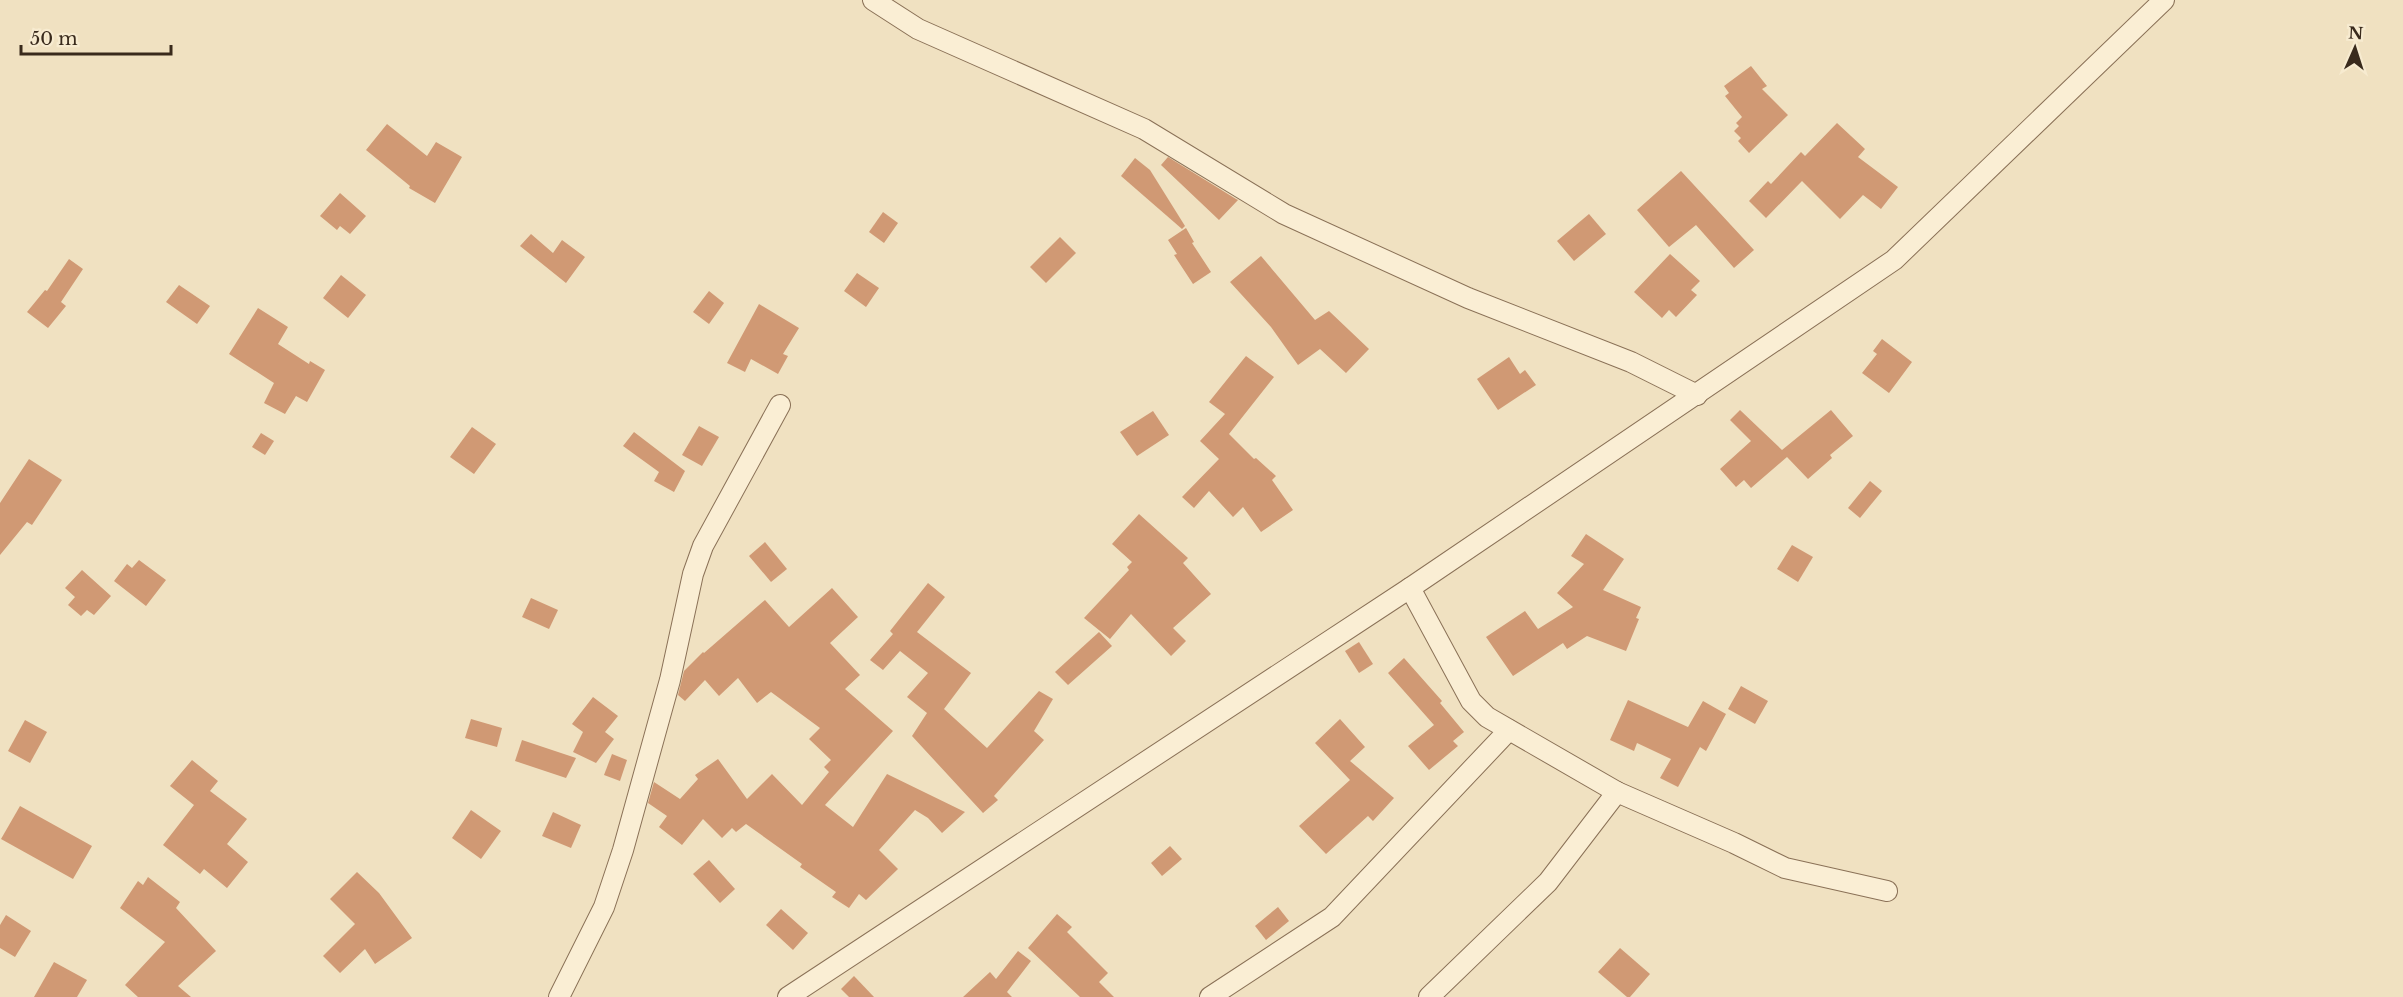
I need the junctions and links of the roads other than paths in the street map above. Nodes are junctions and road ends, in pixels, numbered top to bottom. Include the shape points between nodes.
1 (873, 0) edge
2 (2164, 0) edge
3 (1697, 395) junction
4 (780, 405) dead end
5 (1410, 588) junction
6 (1509, 730) junction
7 (1617, 792) junction
8 (1887, 891) dead end
9 (559, 997) edge
10 (788, 997) edge
11 (1210, 997) edge
12 (1429, 997) edge

1 - 3 street via 918,29 1144,129 1284,214 1468,298 1631,362
2 - 3 street via 1894,260
3 - 5 street
4 - 9 street via 703,546 620,860 604,907
5 - 6 street via 1471,701 1487,717
5 - 10 street
6 - 7 street
6 - 11 street via 1332,917
7 - 8 street via 1785,868
7 - 12 street via 1548,882

